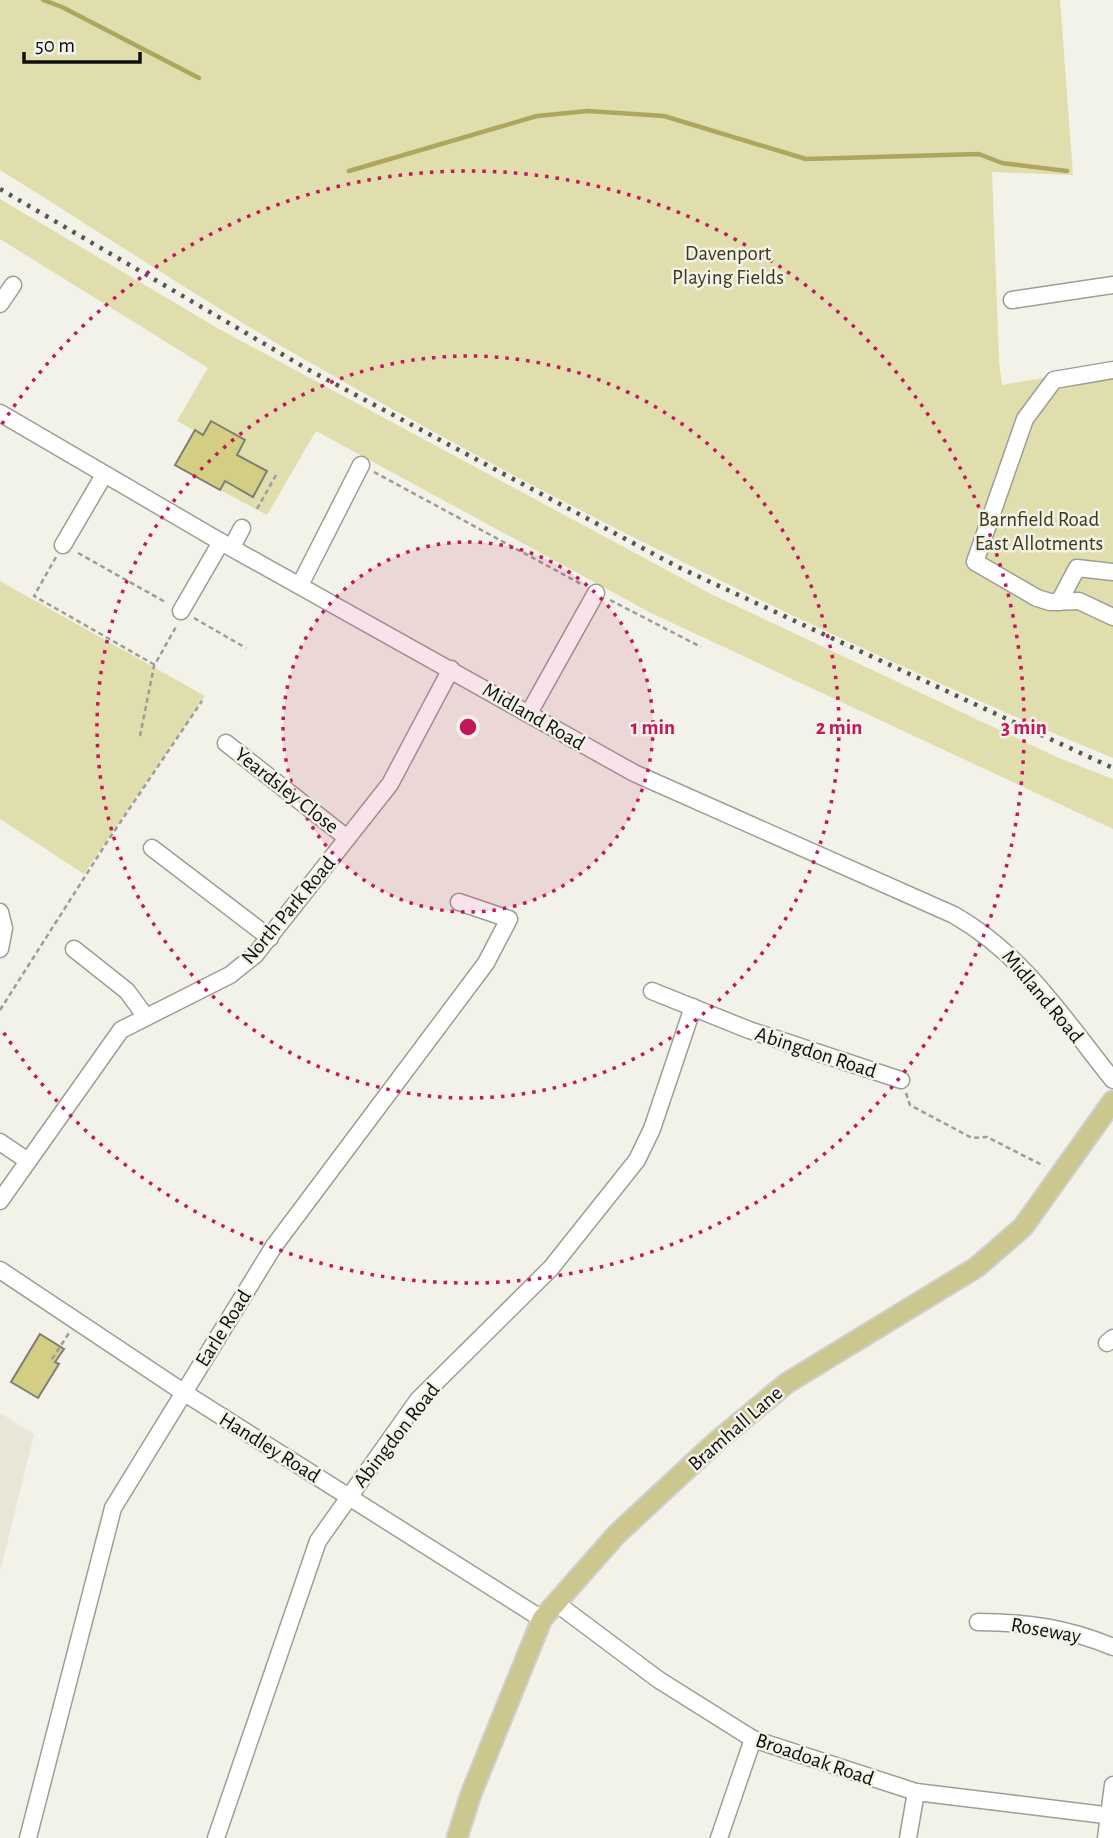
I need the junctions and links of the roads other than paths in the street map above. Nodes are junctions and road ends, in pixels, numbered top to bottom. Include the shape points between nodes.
1 (13, 285) dead end
2 (1113, 285) edge
3 (1012, 300) dead end
4 (0, 304) edge
5 (1113, 370) edge
6 (0, 413) edge
7 (361, 465) road end
8 (104, 475) junction
9 (242, 528) dead end
10 (63, 545) road end
11 (226, 545) junction
12 (1113, 572) edge
13 (300, 585) junction
14 (596, 593) road end
15 (1059, 602) junction
16 (183, 612) road end
17 (1113, 617) edge
18 (451, 669) junction
19 (529, 713) junction
20 (226, 743) dead end
21 (347, 838) junction
22 (152, 848) dead end
23 (459, 902) dead end
24 (0, 912) edge
25 (270, 938) junction
26 (0, 949) edge
27 (74, 949) dead end
28 (652, 991) dead end
29 (693, 1007) junction
30 (146, 1017) junction
31 (901, 1080) road end
32 (1113, 1080) edge
33 (1113, 1101) edge
34 (0, 1142) edge
35 (28, 1161) junction
36 (0, 1201) edge
37 (0, 1270) edge
38 (183, 1392) junction
39 (348, 1497) junction
40 (556, 1603) junction
41 (542, 1619) junction
42 (978, 1622) dead end
43 (1113, 1647) edge
44 (753, 1739) junction
45 (1113, 1785) edge
46 (916, 1792) junction
47 (1111, 1815) edge
48 (28, 1838) edge
49 (216, 1838) edge
50 (457, 1838) edge
51 (719, 1838) edge
52 (908, 1838) edge
53 (1106, 1838) edge

1 - 4 street
2 - 3 street
5 - 15 street via 1054,380 1026,419 975,562 1037,598
6 - 8 street, Midland Road
7 - 13 street
8 - 10 street
8 - 11 street, Midland Road
9 - 11 street
11 - 13 street, Midland Road
11 - 16 street
12 - 15 street via 1077,568
13 - 18 street, Midland Road
14 - 19 street
15 - 17 street via 1079,601
18 - 19 street, Midland Road
18 - 21 street, North Park Road via 390,784
19 - 32 street, Midland Road via 634,773 986,933 1021,964
20 - 21 street, Yeardsley Close
21 - 25 street, North Park Road
22 - 25 street
23 - 38 street, Earle Road via 509,919 501,936 274,1246
24 - 26 street via 4,928
25 - 30 street, North Park Road via 246,965
27 - 30 street via 127,991
28 - 29 street, Abingdon Road
29 - 31 street, Abingdon Road
29 - 39 street, Abingdon Road via 637,1160 551,1268 418,1400
30 - 35 street, North Park Road via 121,1030
33 - 40 main road, Bramhall Lane via 1023,1227 977,1267 787,1383 617,1534
34 - 35 street
35 - 36 street, North Park Road
37 - 38 street, Handley Road via 57,1301 76,1321
38 - 39 street, Handley Road
38 - 48 street, Earle Road via 113,1507
39 - 41 street, Handley Road
39 - 49 street, Abingdon Road via 318,1541
40 - 41 main road, Bramhall Lane
40 - 44 street, Broadoak Road via 659,1680
41 - 50 main road, Bramhall Lane
42 - 43 street, Roseway via 1016,1622 1074,1631
44 - 46 street, Broadoak Road
44 - 51 street
45 - 47 street
46 - 47 street, Broadoak Road
46 - 52 street
47 - 53 street

